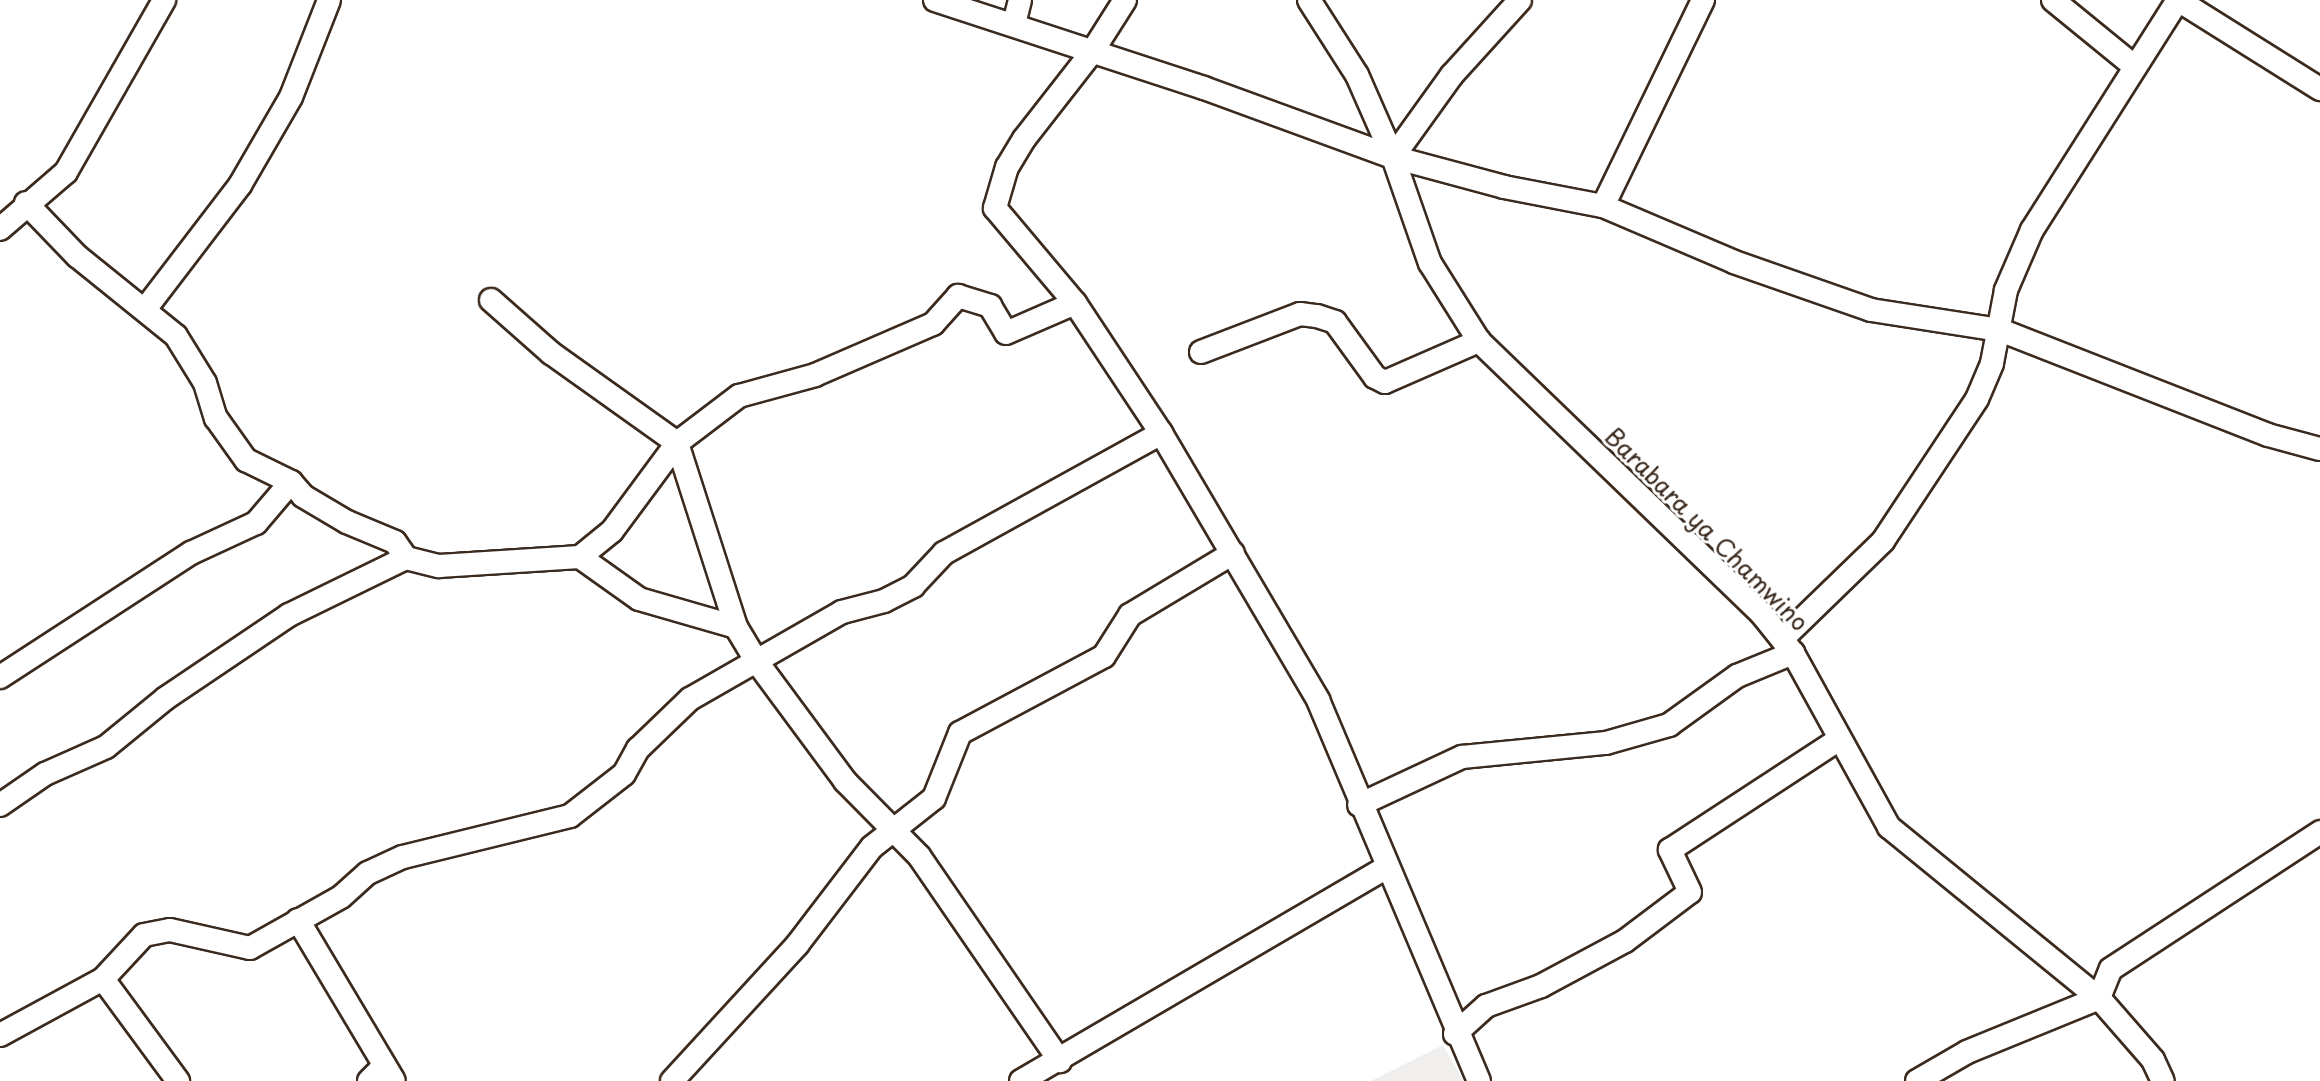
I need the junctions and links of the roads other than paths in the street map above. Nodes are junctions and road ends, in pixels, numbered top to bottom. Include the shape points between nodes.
1 (164, 0) edge
2 (329, 0) edge
3 (935, 0) edge
4 (1020, 0) edge
5 (1125, 0) edge
6 (1309, 0) edge
7 (1520, 0) edge
8 (1703, 0) edge
9 (2053, 0) edge
10 (2178, 0) edge
11 (1014, 24) junction
12 (1092, 52) junction
13 (2134, 66) junction
14 (2320, 89) edge
15 (1393, 157) junction
16 (26, 203) junction
17 (1603, 206) junction
18 (0, 229) edge
19 (491, 300) dead end
20 (1075, 303) junction
21 (146, 308) junction
22 (2000, 330) junction
23 (1479, 341) junction
24 (1201, 352) dead end
25 (1161, 433) junction
26 (677, 443) junction
27 (2320, 449) edge
28 (291, 482) junction
29 (1233, 553) junction
30 (580, 557) junction
31 (406, 558) junction
32 (736, 627) junction
33 (1788, 646) junction
34 (757, 662) junction
35 (0, 677) edge
36 (1838, 740) junction
37 (0, 805) edge
38 (1359, 805) junction
39 (895, 826) junction
40 (2320, 832) edge
41 (1386, 868) junction
42 (298, 920) junction
43 (103, 979) junction
44 (2099, 998) junction
45 (1455, 1034) junction
46 (0, 1035) edge
47 (1060, 1061) junction
48 (382, 1076) edge
49 (178, 1081) edge
50 (672, 1081) edge
51 (1021, 1081) edge
52 (1479, 1081) edge
53 (1917, 1081) edge
54 (2163, 1081) edge

1 - 16 street via 66,172
2 - 21 street via 291,97 240,185
3 - 11 street
4 - 11 street
5 - 12 street
6 - 15 street, Barabara ya Chamwino via 1357,75
7 - 15 street via 1452,75
8 - 17 street
9 - 13 street
10 - 13 street
10 - 14 street
11 - 12 street
12 - 15 street
12 - 20 street via 1024,139 995,199 999,219
13 - 22 street via 2032,230 2006,290
15 - 17 street
15 - 23 street, Barabara ya Chamwino via 1430,263
16 - 18 street
16 - 21 street via 77,256
17 - 22 street via 1734,262 1871,310
19 - 26 street via 551,353
20 - 25 street
20 - 26 street via 1006,333 990,306 958,296 933,324 815,375 739,396
21 - 28 street via 176,336 205,383 216,418 246,460
22 - 27 street via 2268,435
22 - 33 street via 1977,399 1883,541
23 - 24 street via 1385,382 1375,377 1335,322 1317,316 1300,314
23 - 33 street, Barabara ya Chamwino via 1761,613
25 - 29 street
25 - 34 street via 944,553 913,586 884,601 842,612
26 - 30 street via 612,531
26 - 32 street
28 - 31 street via 303,496 395,542
28 - 35 street via 256,523 191,553
29 - 38 street via 1318,700
29 - 39 street via 1130,615 1104,656 960,733 934,798
30 - 31 street via 439,566
30 - 32 street via 639,599
31 - 37 street via 289,615 166,698 106,747 45,774
32 - 34 street
33 - 36 street, Barabara ya Chamwino
33 - 38 street via 1669,725 1606,743 1462,757
34 - 39 street via 845,781
34 - 42 street via 690,699 638,749 624,774 570,816 403,857 368,873 341,897
36 - 44 street, Barabara ya Chamwino via 1889,827
36 - 45 street via 1670,850 1690,892 1625,941 1541,986 1486,1006
38 - 41 street
39 - 47 street via 976,933
39 - 50 street via 872,847 731,1022
40 - 44 street via 2111,969
41 - 45 street
41 - 47 street
42 - 43 street via 250,948 170,930 144,935
42 - 48 street
43 - 46 street
43 - 49 street
44 - 53 street via 1967,1052
44 - 54 street, Barabara ya Chamwino via 2153,1060
45 - 52 street
47 - 51 street

